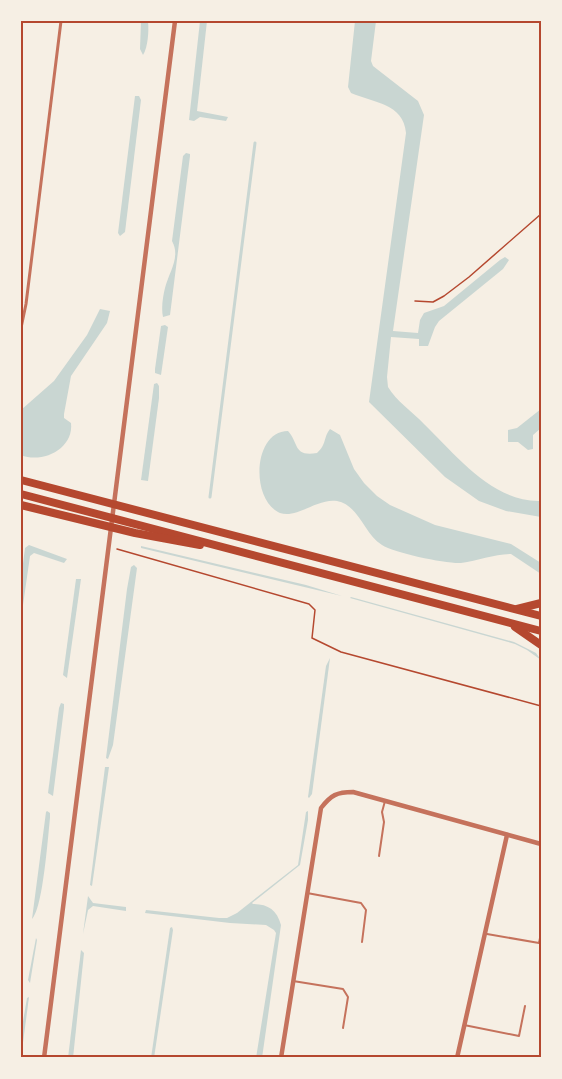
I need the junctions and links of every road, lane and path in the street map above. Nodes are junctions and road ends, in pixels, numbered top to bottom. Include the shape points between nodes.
1 (61, 21) edge
2 (175, 21) edge
3 (541, 214) edge
4 (415, 301) dead end
5 (21, 328) edge
6 (21, 480) edge
7 (21, 494) edge
8 (21, 505) edge
9 (110, 547) junction
10 (255, 555) junction
11 (541, 603) edge
12 (516, 610) junction
13 (541, 616) edge
14 (508, 622) junction
15 (541, 631) edge
16 (541, 645) edge
17 (541, 706) edge
18 (385, 801) junction
19 (507, 835) junction
20 (541, 844) edge
21 (379, 856) dead end
22 (307, 893) junction
23 (541, 933) edge
24 (484, 934) junction
25 (362, 942) dead end
26 (293, 981) junction
27 (525, 1006) dead end
28 (464, 1025) junction
29 (343, 1028) dead end
30 (44, 1058) edge
31 (281, 1058) edge
32 (457, 1058) edge

1 - 5 street
2 - 9 street
3 - 4 path via 444,296 433,302
6 - 12 highway
7 - 10 highway
8 - 10 highway via 135,534
9 - 17 path via 309,604 315,610 312,638 341,652
9 - 30 street
10 - 14 highway
11 - 12 highway
12 - 13 highway
14 - 15 highway
14 - 16 highway
18 - 19 street
18 - 21 lane
18 - 22 street via 353,792 329,797 321,808
19 - 20 street
19 - 24 street
22 - 25 lane via 361,903 366,910
22 - 26 street
23 - 24 lane via 539,943
24 - 28 street
26 - 29 lane via 344,988 348,997
26 - 31 street
27 - 28 lane via 519,1036
28 - 32 street

